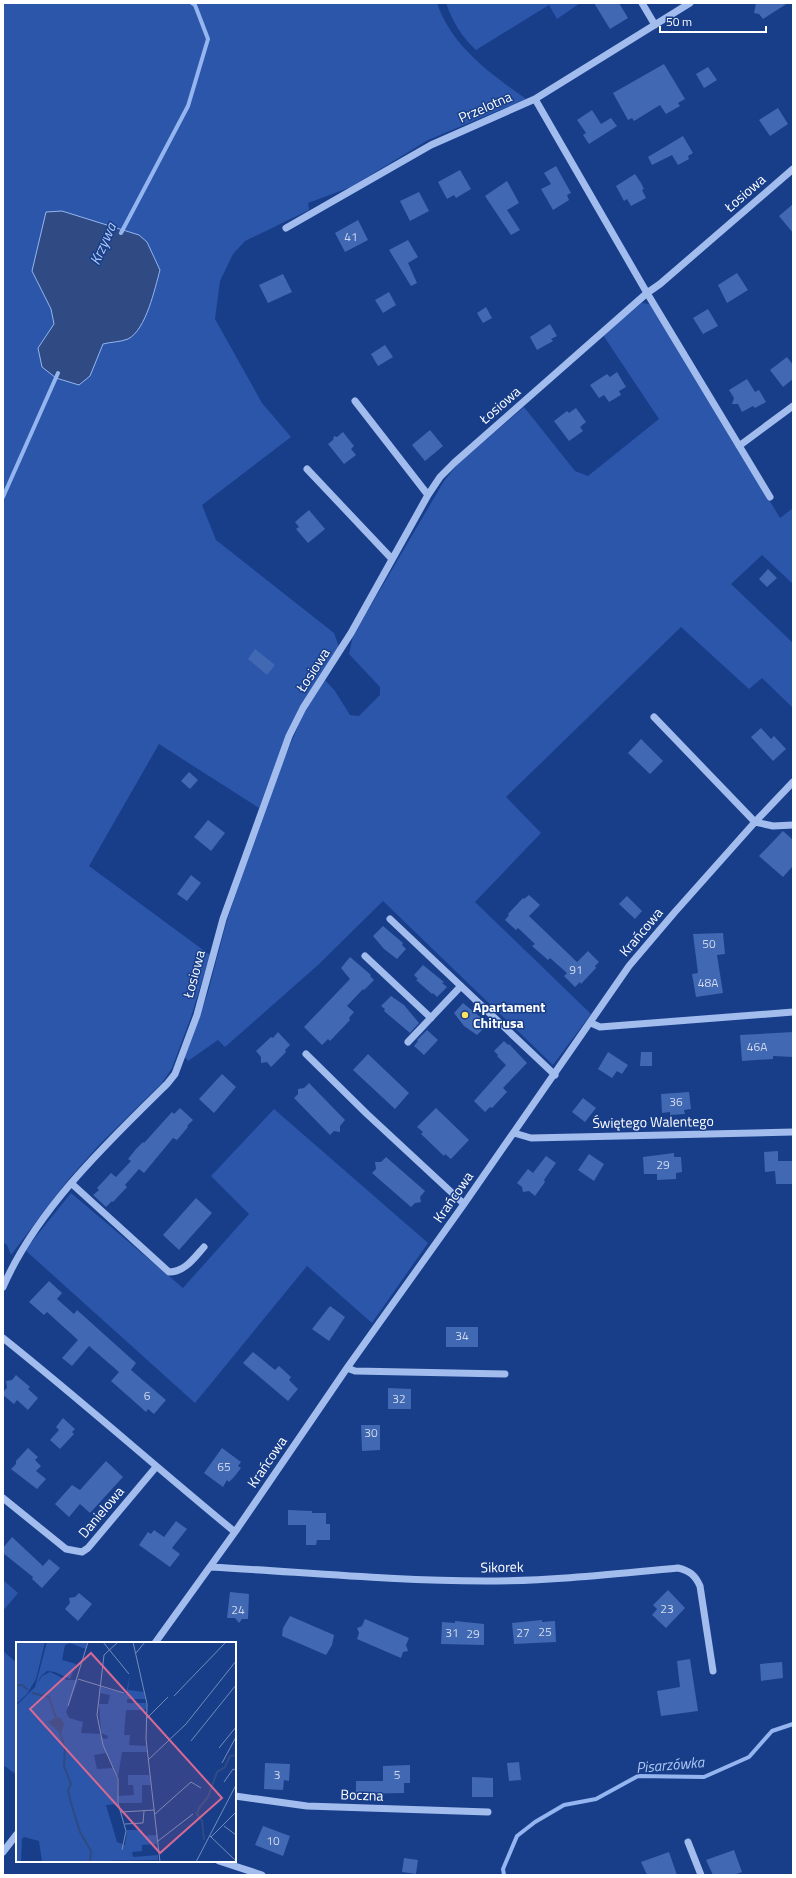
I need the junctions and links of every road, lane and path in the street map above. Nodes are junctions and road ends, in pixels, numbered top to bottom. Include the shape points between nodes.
1 (642, 3) edge
2 (690, 3) edge
3 (655, 25) junction
4 (535, 99) junction
5 (793, 168) edge
6 (286, 228) dead end
7 (647, 293) junction
8 (355, 401) dead end
9 (793, 406) edge
10 (739, 446) junction
11 (307, 469) dead end
12 (428, 495) junction
13 (770, 497) dead end
14 (392, 559) junction
15 (654, 717) dead end
16 (793, 782) edge
17 (755, 822) junction
18 (793, 825) edge
19 (390, 919) dead end
20 (365, 956) dead end
21 (461, 986) junction
22 (793, 1012) edge
23 (431, 1018) junction
24 (591, 1023) junction
25 (408, 1042) dead end
26 (306, 1054) dead end
27 (555, 1075) junction
28 (793, 1132) edge
29 (514, 1133) junction
30 (71, 1183) junction
31 (464, 1204) junction
32 (204, 1247) dead end
33 (3, 1286) edge
34 (3, 1338) edge
35 (347, 1368) junction
36 (505, 1374) dead end
37 (156, 1467) junction
38 (3, 1498) edge
39 (235, 1532) junction
40 (210, 1567) junction
41 (156, 1642) edge
42 (713, 1671) dead end
43 (236, 1796) edge
44 (488, 1812) dead end
45 (16, 1835) edge
46 (688, 1842) dead end
47 (3, 1852) edge
48 (222, 1862) edge
49 (262, 1875) edge
50 (701, 1875) edge

1 - 3 street
2 - 3 street, Przelotna
3 - 4 street, Przelotna
4 - 6 street, Przelotna via 431,145
4 - 7 street
5 - 7 street, Łosiowa
7 - 10 street
7 - 12 street, Łosiowa via 454,462
8 - 12 street
9 - 10 street
10 - 13 street
11 - 14 street
12 - 14 street, Łosiowa
14 - 30 street, Łosiowa via 289,736 223,919 197,1015 175,1074
15 - 17 street
16 - 17 street, Krańcowa
17 - 18 street via 773,826
17 - 24 street, Krańcowa via 629,966
19 - 21 street
20 - 23 street
21 - 23 street
21 - 27 street
22 - 24 street via 600,1027
23 - 25 street
24 - 27 street, Krańcowa
26 - 31 street
27 - 29 street, Krańcowa
28 - 29 street, Świętego Walentego via 531,1138
29 - 31 street, Krańcowa
30 - 32 street via 169,1272 178,1272
30 - 33 street, Łosiowa via 26,1243
31 - 35 street, Krańcowa
34 - 37 street via 76,1396
35 - 36 street via 355,1371
35 - 39 street, Krańcowa
37 - 38 street, Danielowa via 82,1552 66,1549
37 - 39 street
39 - 40 street, Krańcowa
40 - 41 street, Krańcowa
40 - 42 street, Sikorek via 485,1581 564,1579 678,1568 689,1571 696,1577 700,1586
43 - 44 street, Boczna via 307,1806
45 - 47 street
46 - 50 street
48 - 49 street

